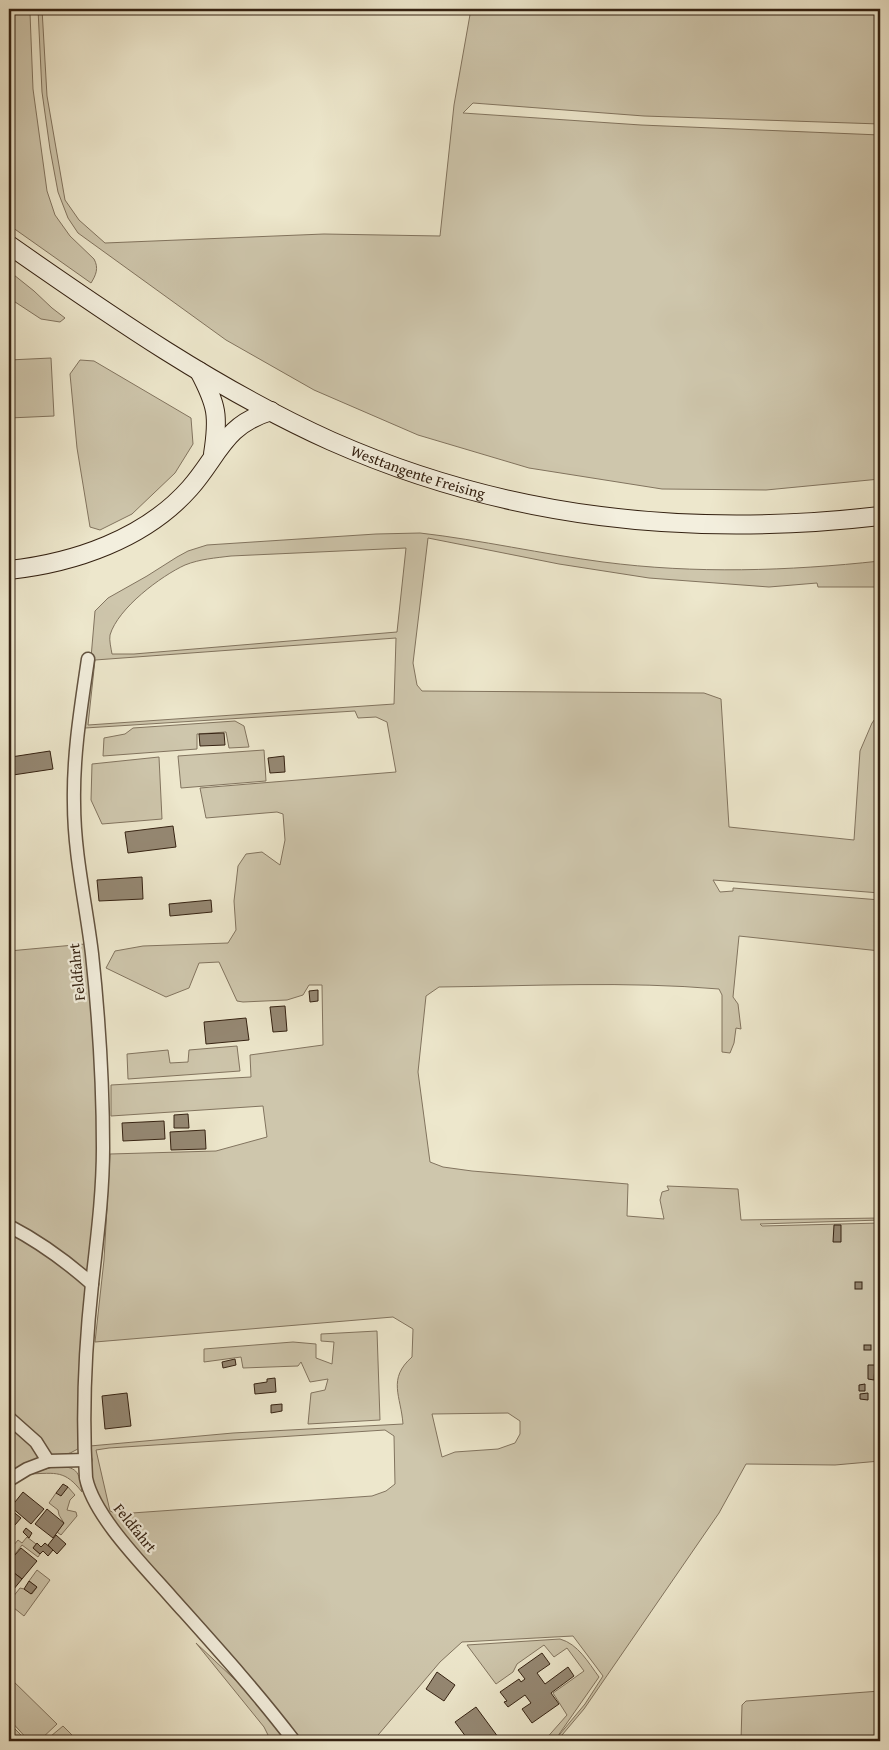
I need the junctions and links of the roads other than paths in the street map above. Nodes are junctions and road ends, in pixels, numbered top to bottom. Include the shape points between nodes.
1 (9, 246) edge
2 (199, 371) junction
3 (270, 411) junction
4 (213, 456) junction
5 (880, 516) edge
6 (9, 570) edge
7 (88, 659) dead end
8 (9, 1226) edge
9 (92, 1284) junction
10 (9, 1418) edge
11 (85, 1460) junction
12 (48, 1461) junction
13 (9, 1480) edge
14 (294, 1741) edge

1 - 2 main road, Westtangente Freising via 116,320
2 - 3 main road, Westtangente Freising
2 - 4 main road via 212,395 217,416
3 - 4 main road via 235,428
3 - 5 main road, Westtangente Freising via 384,463 490,496 554,509 603,517 718,526
4 - 6 main road via 190,489 141,528 74,557
7 - 9 street, Feldfahrt via 77,732 74,803 100,1049 103,1177
8 - 9 street via 42,1244
9 - 11 street, Feldfahrt via 84,1382
10 - 12 street via 36,1442
11 - 12 street
11 - 14 street, Feldfahrt via 88,1491 97,1507
12 - 13 street

